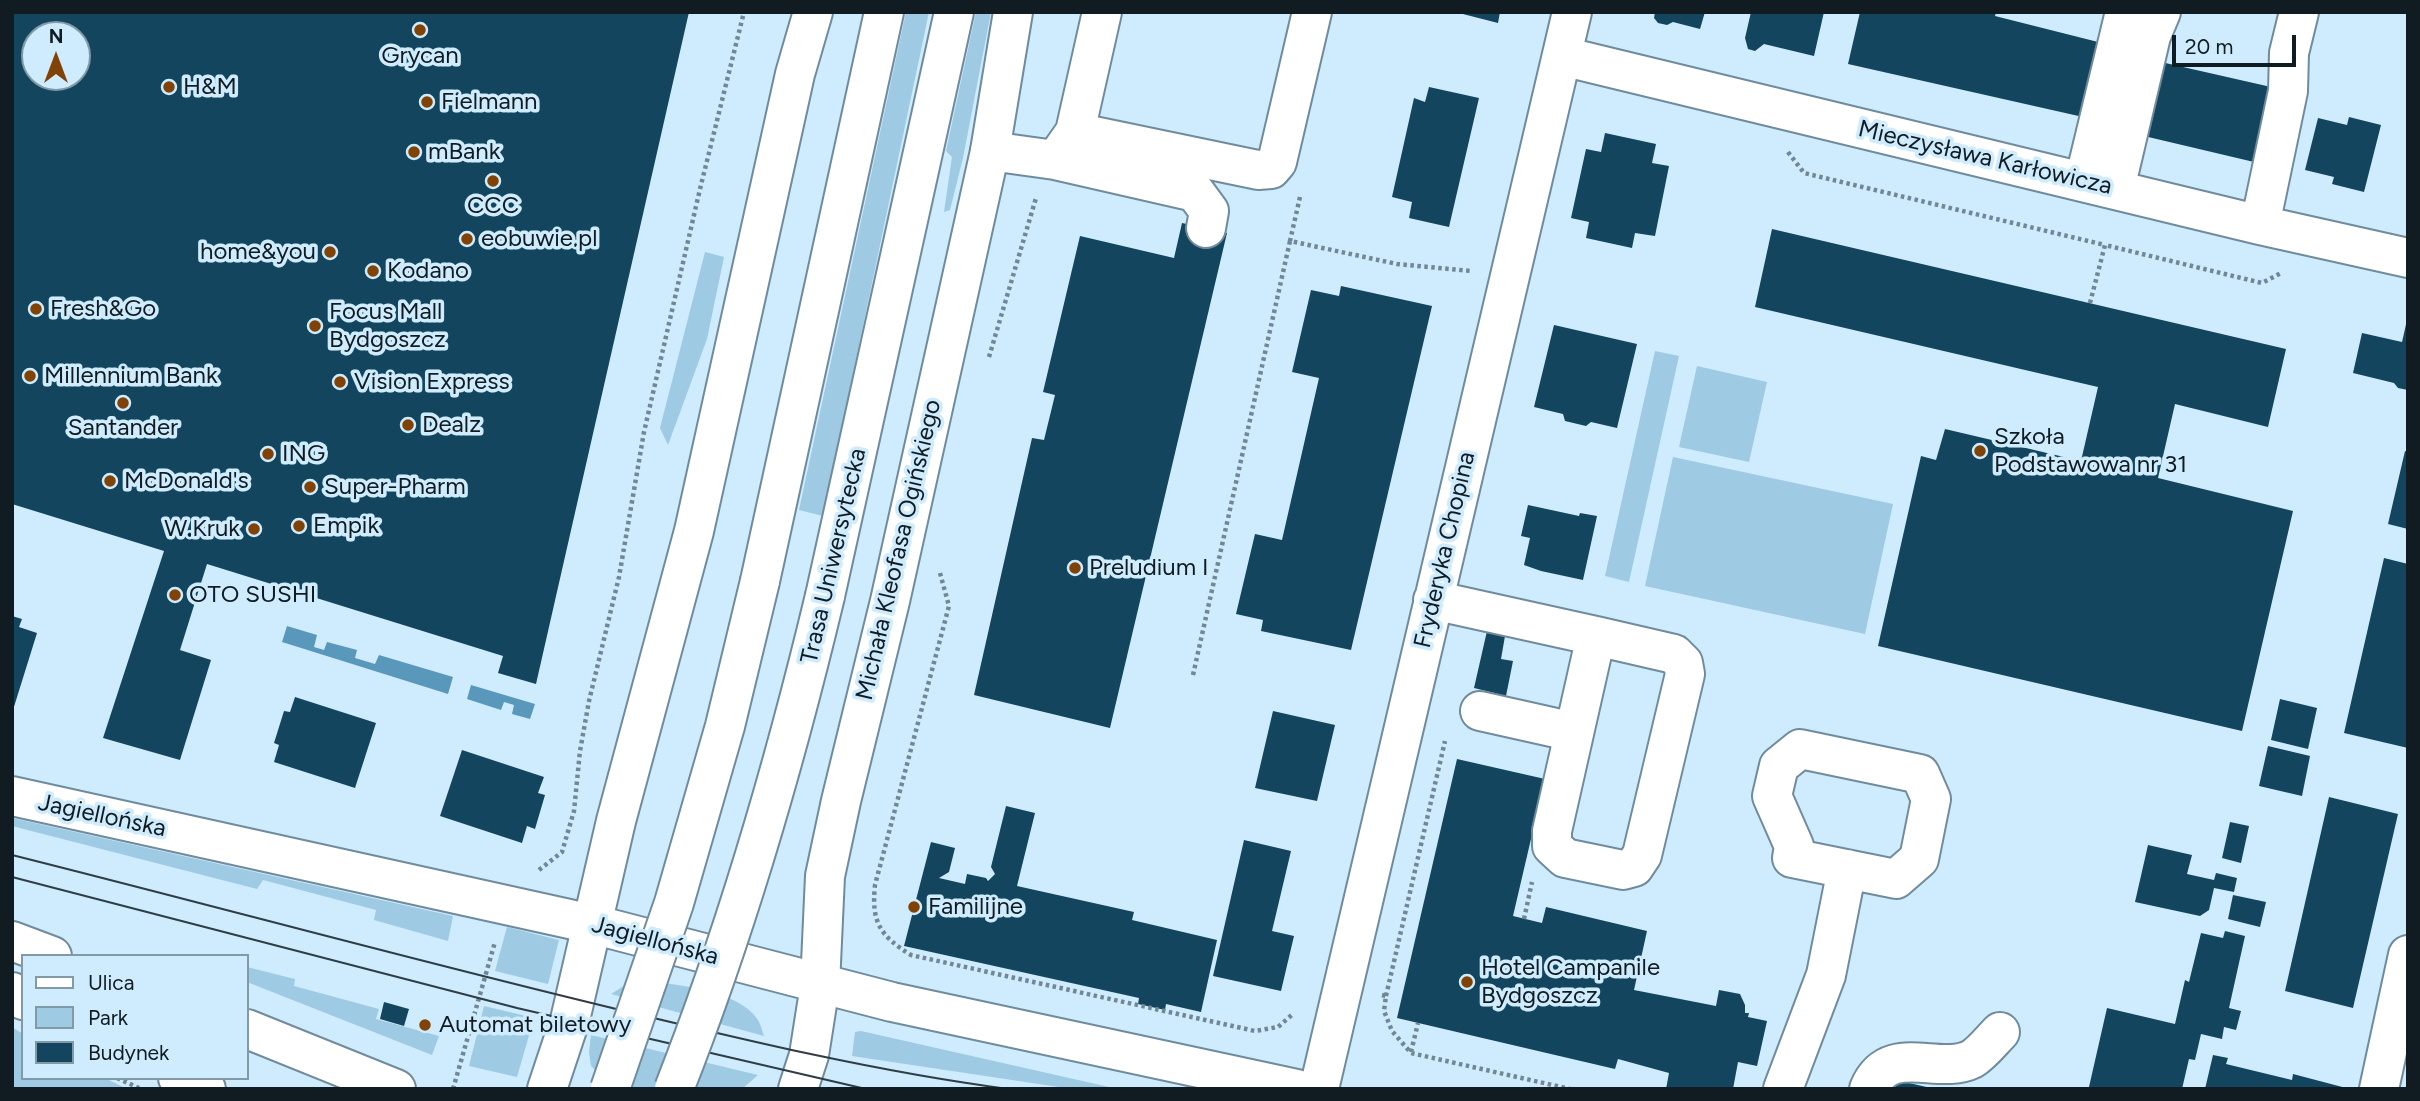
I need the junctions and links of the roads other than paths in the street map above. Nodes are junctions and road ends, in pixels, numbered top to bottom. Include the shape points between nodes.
1 (813, 12) edge
2 (884, 12) edge
3 (954, 12) edge
4 (1013, 12) edge
5 (1102, 12) edge
6 (1312, 12) edge
7 (1572, 12) edge
8 (2125, 12) edge
9 (2161, 12) edge
10 (2299, 12) edge
11 (1562, 56) junction
12 (989, 150) junction
13 (1059, 150) junction
14 (2099, 185) junction
15 (2260, 225) junction
16 (1206, 228) dead end
17 (2408, 258) edge
18 (1433, 600) junction
19 (1596, 636) junction
20 (1479, 711) dead end
21 (1574, 732) junction
22 (12, 796) edge
23 (1847, 869) dead end
24 (592, 924) junction
25 (12, 941) edge
26 (47, 954) edge
27 (2408, 954) edge
28 (820, 985) junction
29 (248, 1029) edge
30 (2000, 1032) dead end
31 (182, 1080) edge
32 (206, 1089) edge
33 (396, 1089) edge
34 (547, 1089) edge
35 (610, 1089) edge
36 (674, 1089) edge
37 (799, 1089) edge
38 (1297, 1089) edge
39 (1319, 1089) edge
40 (1783, 1089) edge
41 (1869, 1089) edge
42 (2379, 1089) edge

1 - 24 main road via 795,74 694,531
2 - 35 main road, bridge via 725,726 674,903
3 - 36 main road, Trasa Uniwersytecka, bridge via 802,696 715,978
4 - 12 main road, Michała Kleofasa Ogińskiego
5 - 13 main road
6 - 13 main road via 1277,162 1271,169
7 - 11 main road, Fryderyka Chopina
8 - 14 main road
9 - 14 main road
10 - 15 main road
11 - 14 main road, Mieczysława Karłowicza
11 - 18 main road, Fryderyka Chopina
12 - 13 main road
12 - 28 main road, Michała Kleofasa Ogińskiego via 825,876
13 - 16 main road via 1195,192 1209,211
14 - 15 main road, Mieczysława Karłowicza
15 - 17 main road, Mieczysława Karłowicza
18 - 19 main road
18 - 39 main road, Fryderyka Chopina
19 - 21 main road
19 - 21 main road via 1674,654 1683,663 1685,674 1642,855 1634,867 1623,870 1565,858 1552,846
20 - 21 main road
22 - 24 main road, Jagiellońska
23 - 40 main road via 1826,975
24 - 28 main road, Jagiellońska
24 - 34 main road
25 - 26 main road
27 - 42 main road
28 - 37 main road, Michała Kleofasa Ogińskiego
28 - 38 main road, Jagiellońska
29 - 33 main road
30 - 41 main road via 1974,1058 1950,1065 1904,1060 1884,1070
31 - 32 main road

